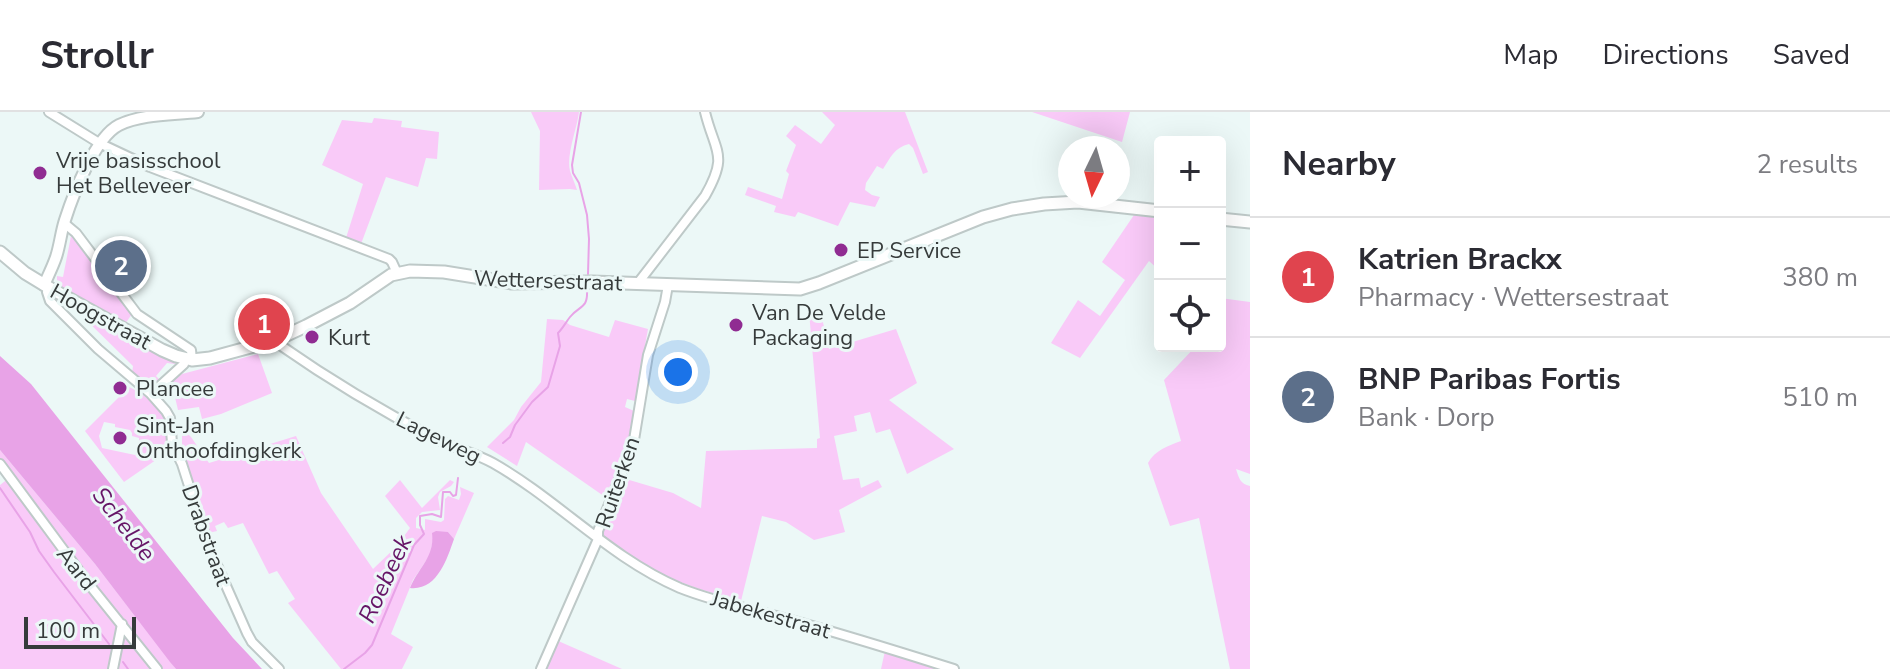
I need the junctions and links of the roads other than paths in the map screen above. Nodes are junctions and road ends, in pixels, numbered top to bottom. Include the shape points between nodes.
1 (49, 112) edge
2 (198, 112) edge
3 (705, 112) edge
4 (99, 143) junction
5 (1154, 210) edge
6 (1226, 220) edge
7 (1250, 222) edge
8 (64, 223) junction
9 (0, 252) edge
10 (397, 273) junction
11 (638, 283) junction
12 (668, 285) junction
13 (46, 286) junction
14 (137, 314) junction
15 (127, 330) junction
16 (276, 340) junction
17 (188, 359) junction
18 (151, 394) junction
19 (0, 464) edge
20 (598, 539) junction
21 (122, 624) junction
22 (113, 669) edge
23 (157, 669) edge
24 (279, 669) edge
25 (541, 669) edge
26 (954, 669) edge

1 - 4 street
2 - 4 street via 124,123
3 - 11 street via 718,149 714,181
4 - 8 street
4 - 10 street via 158,171 389,259
5 - 12 main road, Wettersestraat via 1078,202 1012,209 800,289
6 - 7 main road
8 - 13 street
8 - 14 street
9 - 13 main road, Hoogstraat
10 - 11 main road, Wettersestraat via 430,271 512,283
10 - 16 main road, Wettersestraat
11 - 12 main road, Wettersestraat
12 - 20 street, Ruiterken via 648,355 633,446
13 - 15 main road, Hoogstraat
13 - 18 street, Drabstraat via 50,301
14 - 15 street
14 - 17 street via 191,350
15 - 17 main road, Hoogstraat
16 - 17 main road, Wettersestraat
16 - 20 street, Lageweg via 433,438 490,461
17 - 18 street
18 - 24 street, Drabstraat via 170,418 172,443 208,545 247,633
19 - 21 street, Aard
20 - 25 street, Ruiterken
20 - 26 street, Jabekestraat via 681,588
21 - 22 street
21 - 23 street, Aard

